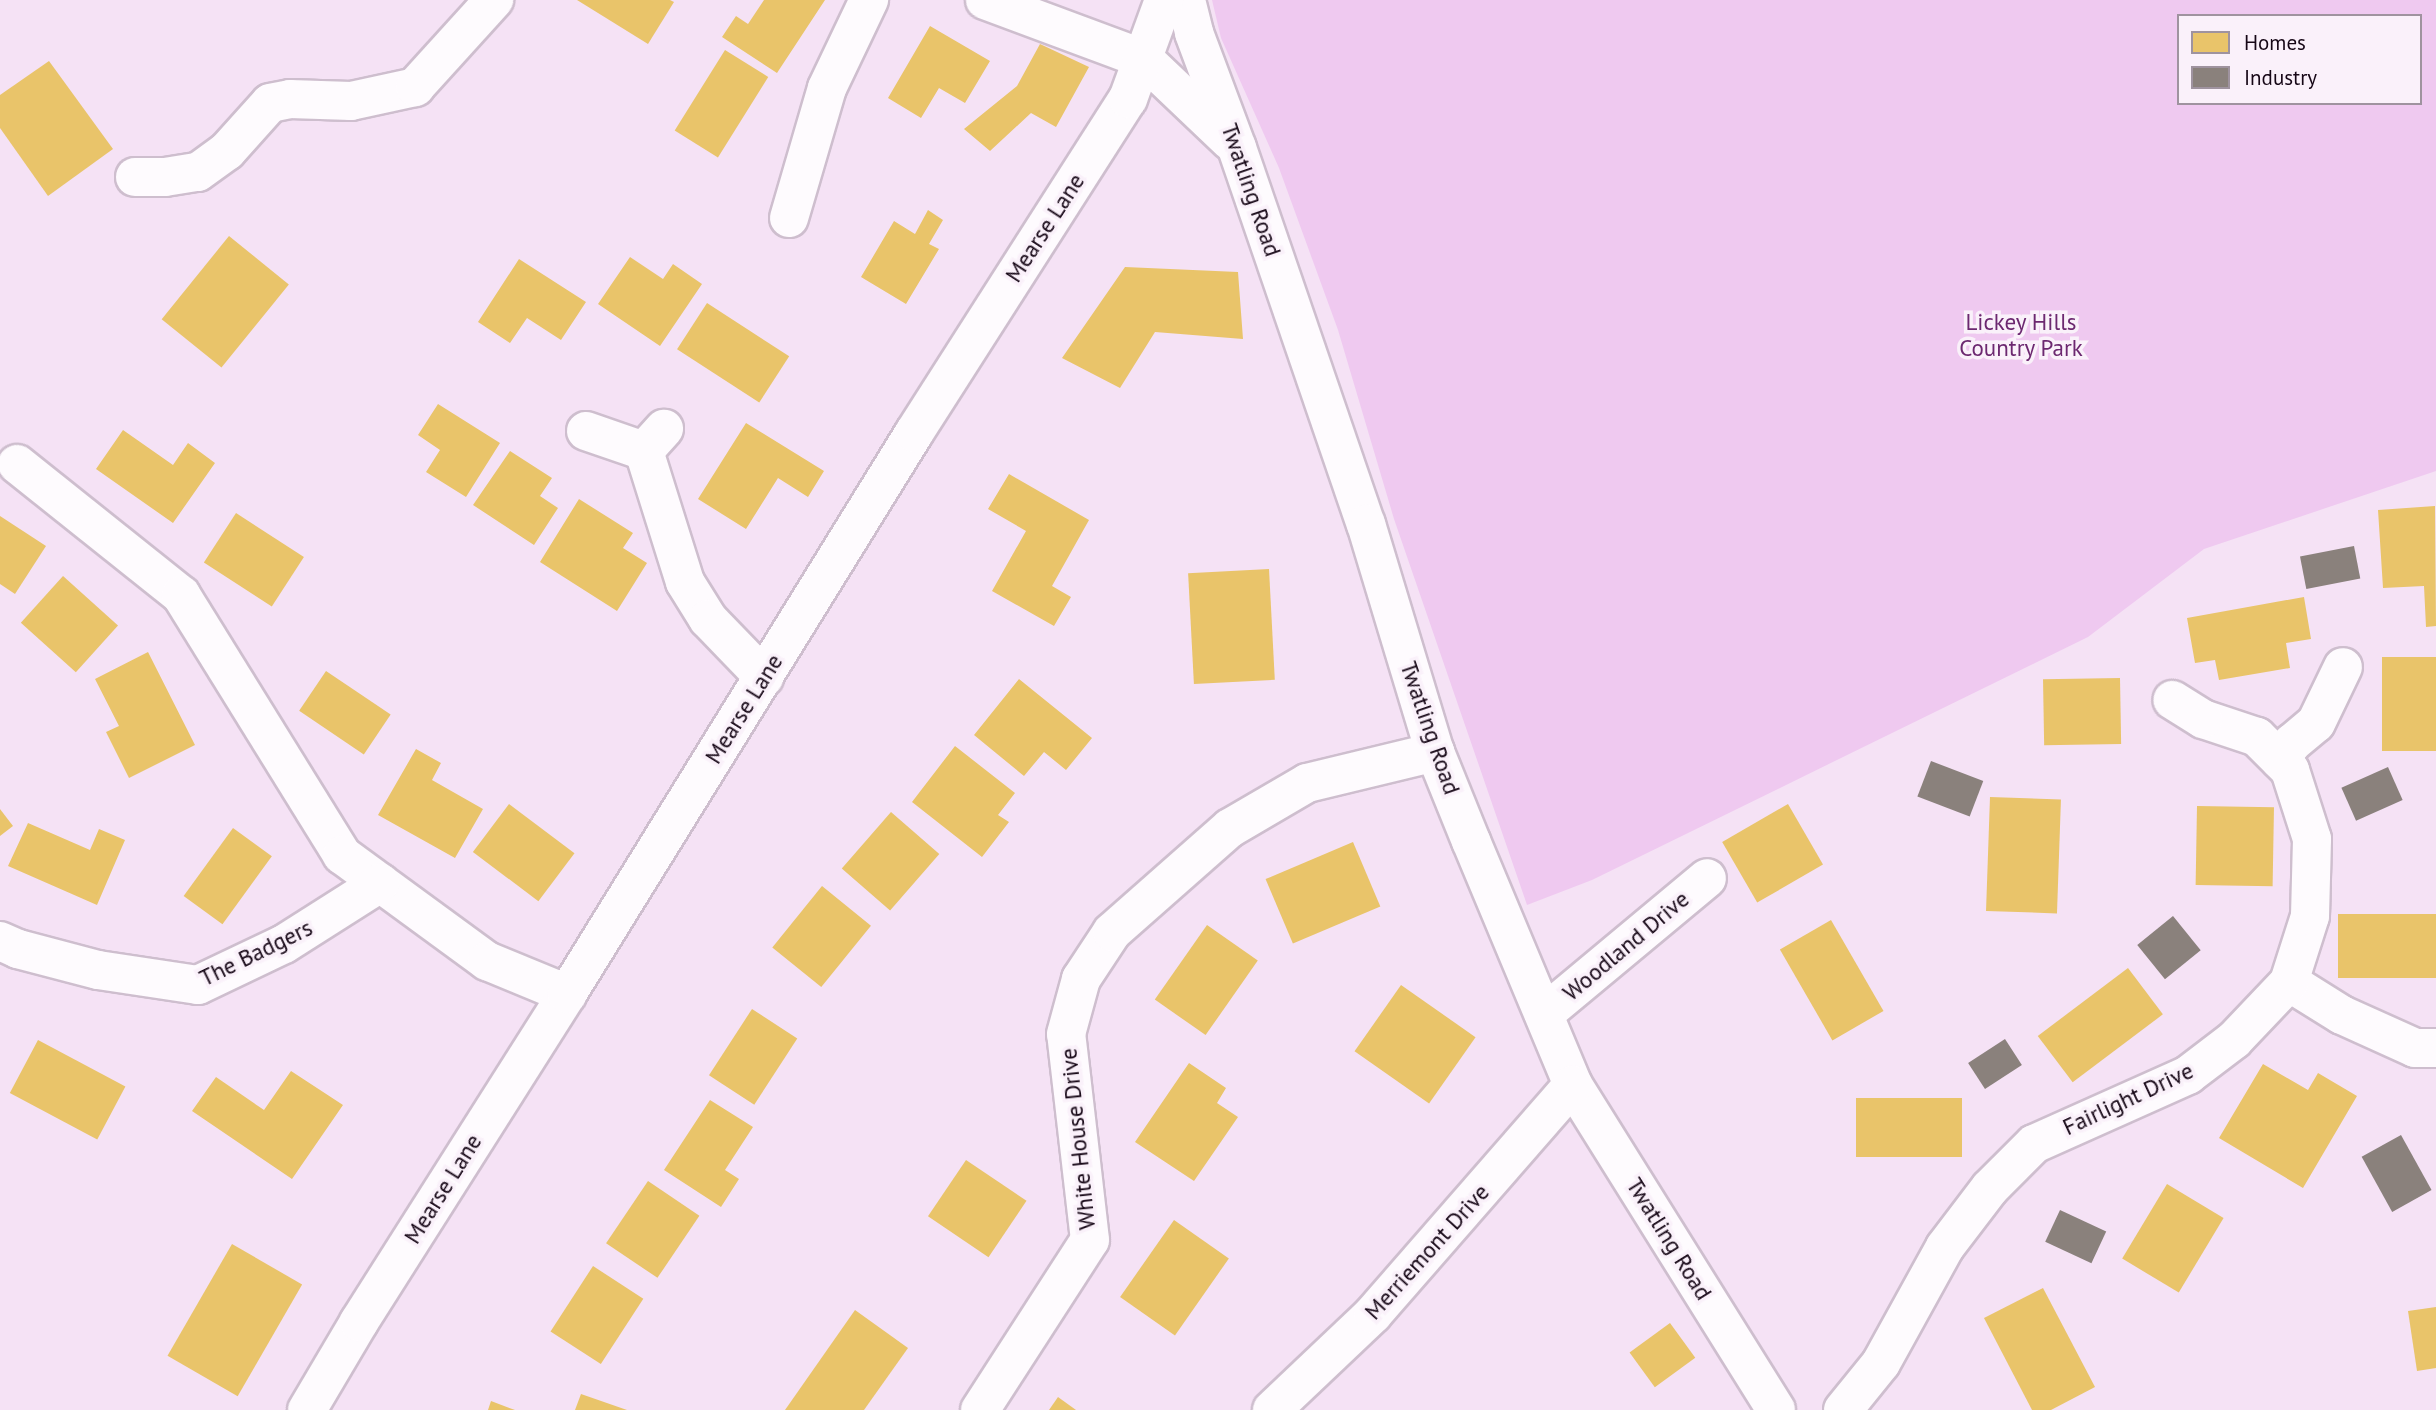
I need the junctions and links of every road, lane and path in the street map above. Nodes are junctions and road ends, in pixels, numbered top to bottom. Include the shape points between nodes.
1 (494, 0) edge
2 (870, 0) edge
3 (985, 0) edge
4 (1164, 0) edge
5 (1186, 0) edge
6 (1144, 59) junction
7 (1237, 148) junction
8 (135, 177) dead end
9 (789, 218) dead end
10 (586, 431) dead end
11 (17, 464) dead end
12 (2343, 667) dead end
13 (764, 677) junction
14 (2173, 700) dead end
15 (1435, 752) junction
16 (2280, 760) junction
17 (1707, 878) dead end
18 (380, 883) junction
19 (0, 941) edge
20 (2289, 982) junction
21 (567, 994) junction
22 (1544, 1014) junction
23 (2436, 1048) edge
24 (1573, 1085) junction
25 (307, 1410) edge
26 (980, 1410) edge
27 (1272, 1410) edge
28 (1776, 1410) edge
29 (1843, 1410) edge

1 - 8 street via 415,86 351,101 290,99 270,103 227,151 198,172
2 - 9 street via 827,88
3 - 6 street
4 - 6 street, Mearse Lane
5 - 7 street, Twatling Road
6 - 7 street
6 - 13 street, Mearse Lane via 1128,99
7 - 15 street, Twatling Road via 1366,524
10 - 13 street via 654,440 685,582 708,619
11 - 18 street via 181,595 342,855
12 - 16 street via 2315,723
13 - 21 street, Mearse Lane
14 - 16 street, Fairlight Drive via 2203,719 2257,737
15 - 22 street, Twatling Road
15 - 26 street, White House Drive via 1307,783 1230,828 1112,932 1081,979 1066,1034 1090,1240
16 - 20 street, Fairlight Drive via 2290,771 2312,839 2310,916
17 - 22 street, Woodland Drive
18 - 19 street, The Badgers via 284,944 198,985 97,970
18 - 21 street via 487,961
20 - 23 street via 2342,1015 2415,1048
20 - 29 street, Fairlight Drive via 2234,1040 2188,1075 2034,1144 1990,1188 1945,1247 1881,1363
21 - 25 street, Mearse Lane
22 - 24 street, Twatling Road
24 - 27 street, Merriemont Drive via 1373,1314
24 - 28 street, Twatling Road

